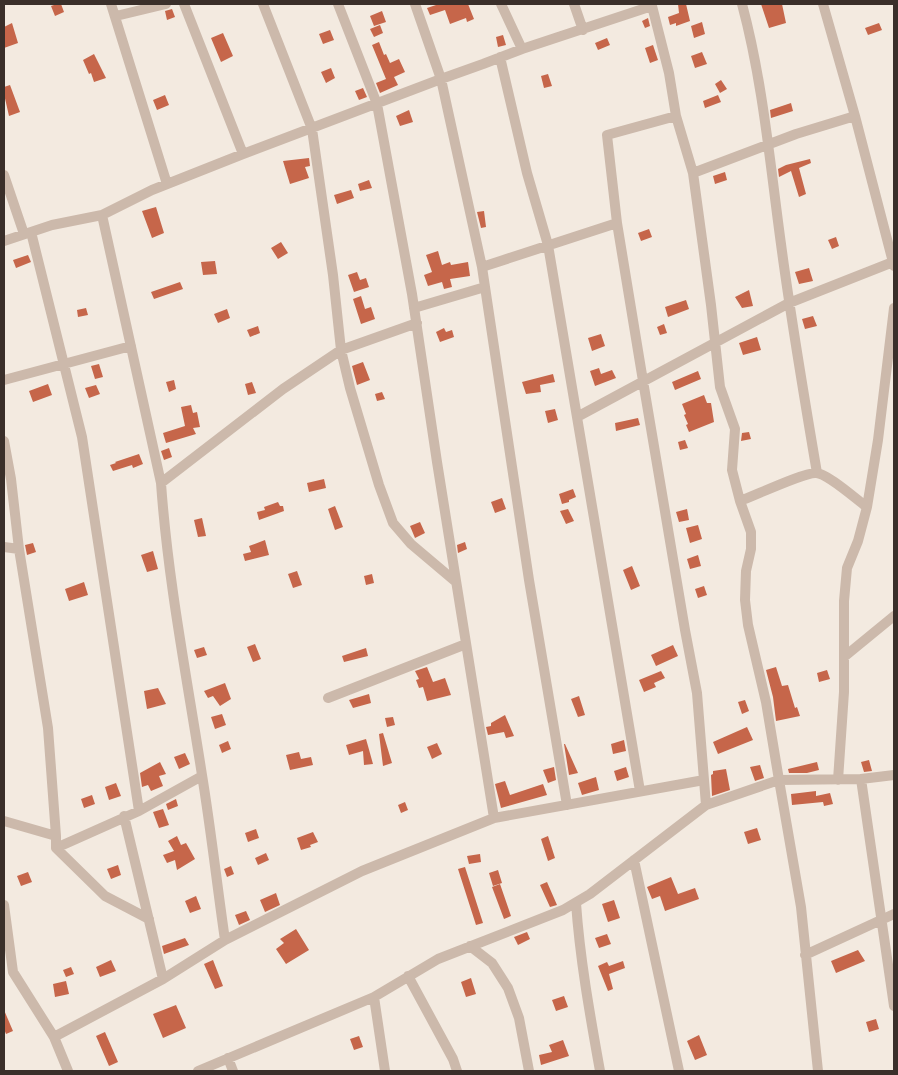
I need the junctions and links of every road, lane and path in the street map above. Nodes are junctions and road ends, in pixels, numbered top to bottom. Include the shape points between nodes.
1 (111, 4) edge
2 (166, 4) edge
3 (184, 4) edge
4 (263, 4) edge
5 (338, 4) edge
6 (415, 4) edge
7 (500, 4) edge
8 (574, 4) edge
9 (742, 4) edge
10 (824, 4) edge
11 (654, 5) edge
12 (116, 16) junction
13 (583, 30) junction
14 (522, 48) junction
15 (500, 57) junction
16 (441, 79) junction
17 (377, 104) junction
18 (676, 116) junction
19 (855, 116) junction
20 (312, 129) junction
21 (768, 145) junction
22 (243, 154) junction
23 (693, 173) junction
24 (4, 175) edge
25 (167, 184) junction
26 (102, 215) junction
27 (617, 223) junction
28 (28, 233) junction
29 (4, 241) edge
30 (548, 245) junction
31 (893, 264) edge
32 (482, 267) junction
33 (485, 287) junction
34 (789, 303) junction
35 (414, 308) junction
36 (894, 308) edge
37 (416, 323) junction
38 (715, 342) junction
39 (131, 346) junction
40 (341, 350) junction
41 (64, 364) junction
42 (4, 380) edge
43 (643, 381) junction
44 (577, 417) junction
45 (4, 441) edge
46 (817, 472) junction
47 (161, 483) junction
48 (740, 501) junction
49 (867, 507) junction
50 (4, 547) edge
51 (19, 549) junction
52 (456, 582) junction
53 (894, 616) edge
54 (466, 644) junction
55 (844, 657) junction
56 (328, 698) dead end
57 (894, 775) edge
58 (202, 776) junction
59 (861, 779) junction
60 (704, 780) junction
61 (779, 780) junction
62 (838, 780) junction
63 (640, 791) junction
64 (568, 805) junction
65 (706, 806) junction
66 (139, 810) junction
67 (124, 816) junction
68 (494, 818) junction
69 (4, 821) edge
70 (56, 836) junction
71 (56, 848) junction
72 (634, 860) junction
73 (576, 903) junction
74 (4, 905) edge
75 (894, 914) edge
76 (149, 919) junction
77 (882, 920) junction
78 (225, 940) junction
79 (470, 946) junction
80 (806, 955) junction
81 (8, 972) edge
82 (408, 976) junction
83 (163, 979) junction
84 (374, 997) junction
85 (894, 1006) edge
86 (54, 1037) junction
87 (228, 1058) junction
88 (68, 1071) edge
89 (198, 1071) edge
90 (233, 1071) edge
91 (385, 1071) edge
92 (457, 1071) edge
93 (529, 1071) edge
94 (600, 1071) edge
95 (679, 1071) edge
96 (818, 1071) edge

1 - 12 street
2 - 12 street
3 - 22 street
4 - 20 street
5 - 17 street
6 - 16 street
7 - 14 street
8 - 13 street
9 - 21 street via 751,36
10 - 19 street
11 - 13 street
11 - 18 street
12 - 25 street
13 - 14 street
14 - 15 street
15 - 16 street
15 - 30 street via 527,173
16 - 17 street
16 - 32 street
17 - 20 street
17 - 35 street
18 - 23 street
18 - 27 street via 606,135
19 - 21 street
19 - 31 street
20 - 22 street
20 - 40 street
21 - 23 street
21 - 34 street
22 - 25 street
23 - 38 street
24 - 28 street
25 - 26 street
26 - 28 street
26 - 39 street
27 - 30 street
27 - 43 street
28 - 29 street
28 - 41 street
30 - 32 street
30 - 44 street
31 - 34 street
32 - 33 street
33 - 35 street
33 - 64 street via 529,580
34 - 38 street
34 - 46 street
35 - 37 street
36 - 49 street
37 - 40 street
37 - 52 street
38 - 43 street
38 - 48 street via 720,387 735,429 732,470
39 - 41 street
39 - 47 street
40 - 47 street via 283,389
40 - 52 street via 378,485 393,523 411,544
41 - 42 street
41 - 66 street via 82,437
43 - 44 street
43 - 60 street via 698,693
44 - 63 street
45 - 51 street
46 - 48 street
46 - 49 street
47 - 58 street via 179,641
48 - 61 street via 751,532 746,571 747,617
49 - 55 street via 847,568
50 - 51 street
51 - 70 street via 48,728
52 - 54 street
53 - 55 street
54 - 56 street
54 - 68 street
55 - 62 street
57 - 59 street
58 - 66 street
58 - 78 street
59 - 62 street
59 - 77 street
60 - 63 street
60 - 65 street
61 - 62 street
61 - 65 street
61 - 80 street
63 - 64 street
64 - 68 street
65 - 72 street
66 - 67 street
67 - 71 street
67 - 76 street
68 - 78 street via 362,871
69 - 70 street
70 - 71 street
71 - 76 street via 105,896
72 - 73 street
72 - 95 street
73 - 79 street
73 - 94 street via 587,1002
74 - 81 street
75 - 77 street
76 - 83 street
77 - 80 street
77 - 85 street
78 - 83 street
79 - 82 street
79 - 93 street via 492,963 508,988 519,1018
80 - 96 street
81 - 86 street
82 - 84 street
82 - 92 street
83 - 86 street
84 - 87 street
84 - 91 street
86 - 88 street
87 - 89 street
87 - 90 street

